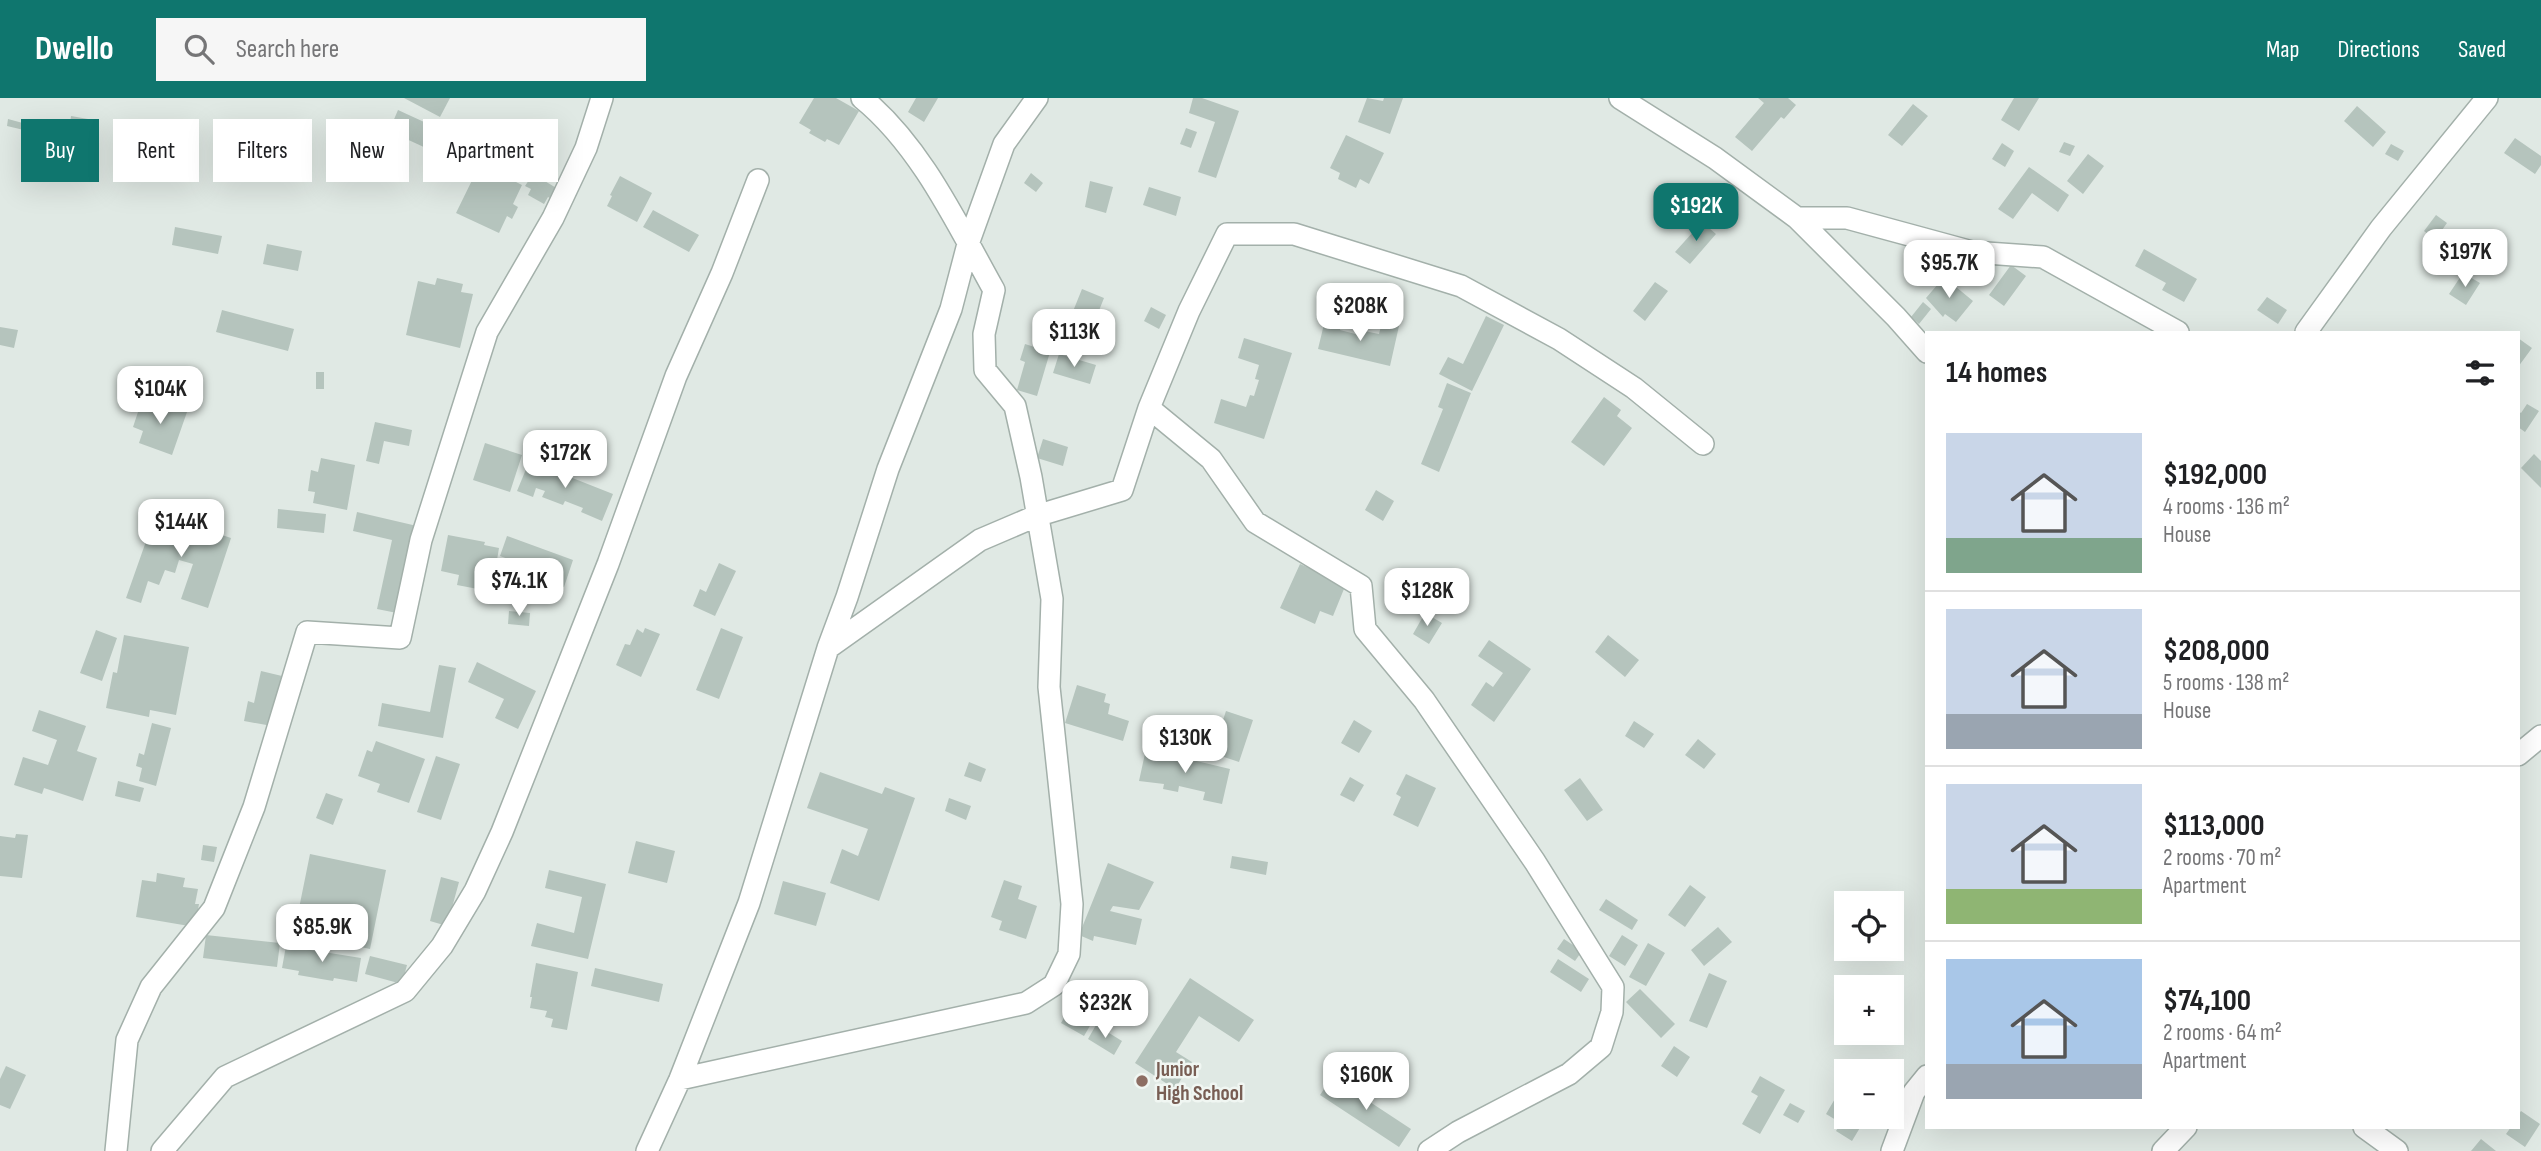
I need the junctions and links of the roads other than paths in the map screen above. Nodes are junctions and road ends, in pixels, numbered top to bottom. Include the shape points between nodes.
1 (602, 98) edge
2 (862, 98) edge
3 (1037, 98) edge
4 (1620, 98) edge
5 (2487, 98) edge
6 (758, 180) dead end
7 (1797, 218) junction
8 (968, 244) junction
9 (2176, 331) edge
10 (2307, 331) edge
11 (1925, 350) edge
12 (1149, 408) junction
13 (1703, 444) dead end
14 (1036, 516) junction
15 (828, 648) junction
16 (2541, 736) edge
17 (2520, 753) edge
18 (1925, 1078) edge
19 (680, 1079) junction
20 (2184, 1129) edge
21 (2367, 1129) edge
22 (116, 1151) edge
23 (162, 1151) edge
24 (647, 1151) edge
25 (1429, 1151) edge
26 (1892, 1151) edge
27 (2163, 1151) edge
28 (2397, 1151) edge

1 - 22 street via 586,148 553,218 487,332 421,540 400,638 307,632 254,807 214,908 151,986 127,1041
2 - 8 street via 913,151
3 - 8 street via 1004,145
4 - 7 street via 1715,158
5 - 10 street via 2381,228
6 - 23 street via 676,376 502,832 475,891 442,946 405,991 225,1077
7 - 9 street via 1847,218 1972,252 2043,257
7 - 11 street
8 - 14 street via 994,290 984,334 985,370 1015,406
8 - 15 street via 951,309 888,469
12 - 13 street via 1227,234 1294,234 1461,286 1559,339 1634,388
12 - 14 street via 1122,490
12 - 25 street via 1211,459 1255,522 1361,586 1365,629 1424,700 1535,862 1613,987 1612,1012 1601,1047 1569,1074
14 - 15 street via 980,540
14 - 19 street via 1052,599 1049,687 1072,904 1069,954 1055,985 1026,1003
15 - 19 street via 749,903
16 - 17 street
18 - 26 street via 1914,1092
19 - 24 street
20 - 27 street
21 - 28 street

